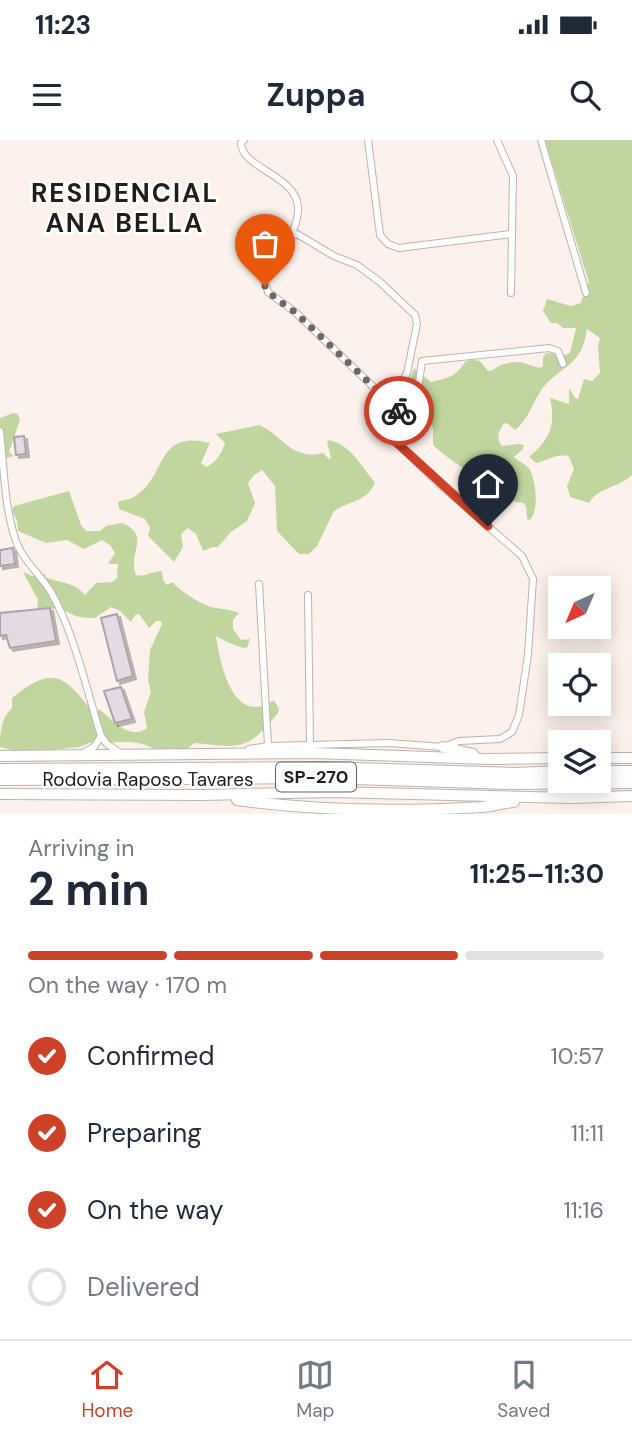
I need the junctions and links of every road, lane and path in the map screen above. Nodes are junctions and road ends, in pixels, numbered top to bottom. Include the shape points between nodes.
1 (244, 140) edge
2 (368, 140) edge
3 (497, 140) edge
4 (541, 140) edge
5 (292, 234) junction
6 (511, 234) junction
7 (511, 293) dead end
8 (586, 293) dead end
9 (563, 364) dead end
10 (387, 400) junction
11 (407, 419) junction
12 (0, 431) edge
13 (0, 515) edge
14 (10, 517) junction
15 (259, 584) dead end
16 (308, 596) dead end
17 (101, 736) junction
18 (310, 745) junction
19 (268, 746) junction
20 (458, 746) junction
21 (443, 747) joint
22 (0, 754) edge
23 (213, 755) junction
24 (77, 756) junction
25 (126, 756) junction
26 (548, 758) edge
27 (611, 758) edge
28 (632, 758) edge
29 (497, 759) junction
30 (0, 770) edge
31 (611, 772) edge
32 (632, 772) edge
33 (548, 773) edge
34 (0, 779) edge
35 (632, 782) edge
36 (0, 794) edge
37 (203, 795) junction
38 (632, 796) edge
39 (572, 798) junction
40 (482, 810) edge

1 - 5 street via 244,154 295,195 299,209
2 - 6 street via 380,235 388,244 399,248
3 - 6 street via 513,176
4 - 8 street
5 - 10 street via 273,251 265,286
5 - 10 street via 357,265 415,315 407,373
6 - 7 street
9 - 11 street via 558,351 549,348 422,361 416,403
10 - 11 street
11 - 20 street via 397,443 522,556 533,579 528,655 516,725 500,739
12 - 14 street
13 - 14 street
14 - 17 street via 19,549 51,593 65,624
15 - 19 street
16 - 18 street
17 - 24 street via 94,747
17 - 25 street
18 - 19 street
18 - 21 street
19 - 23 street
20 - 21 highway
20 - 29 highway
22 - 24 highway, SP-270
23 - 25 highway, SP-270
23 - 29 highway, SP-270
24 - 25 highway, SP-270
26 - 29 highway, SP-270
27 - 28 highway
30 - 33 highway, Rodovia Raposo Tavares / SP-270
31 - 32 highway
34 - 35 highway, Rodovia Raposo Tavares / SP-270 via 322,777
36 - 37 highway, SP-270
37 - 39 highway, SP-270 via 333,792
37 - 40 highway via 316,809
38 - 39 highway, SP-270
39 - 40 highway

